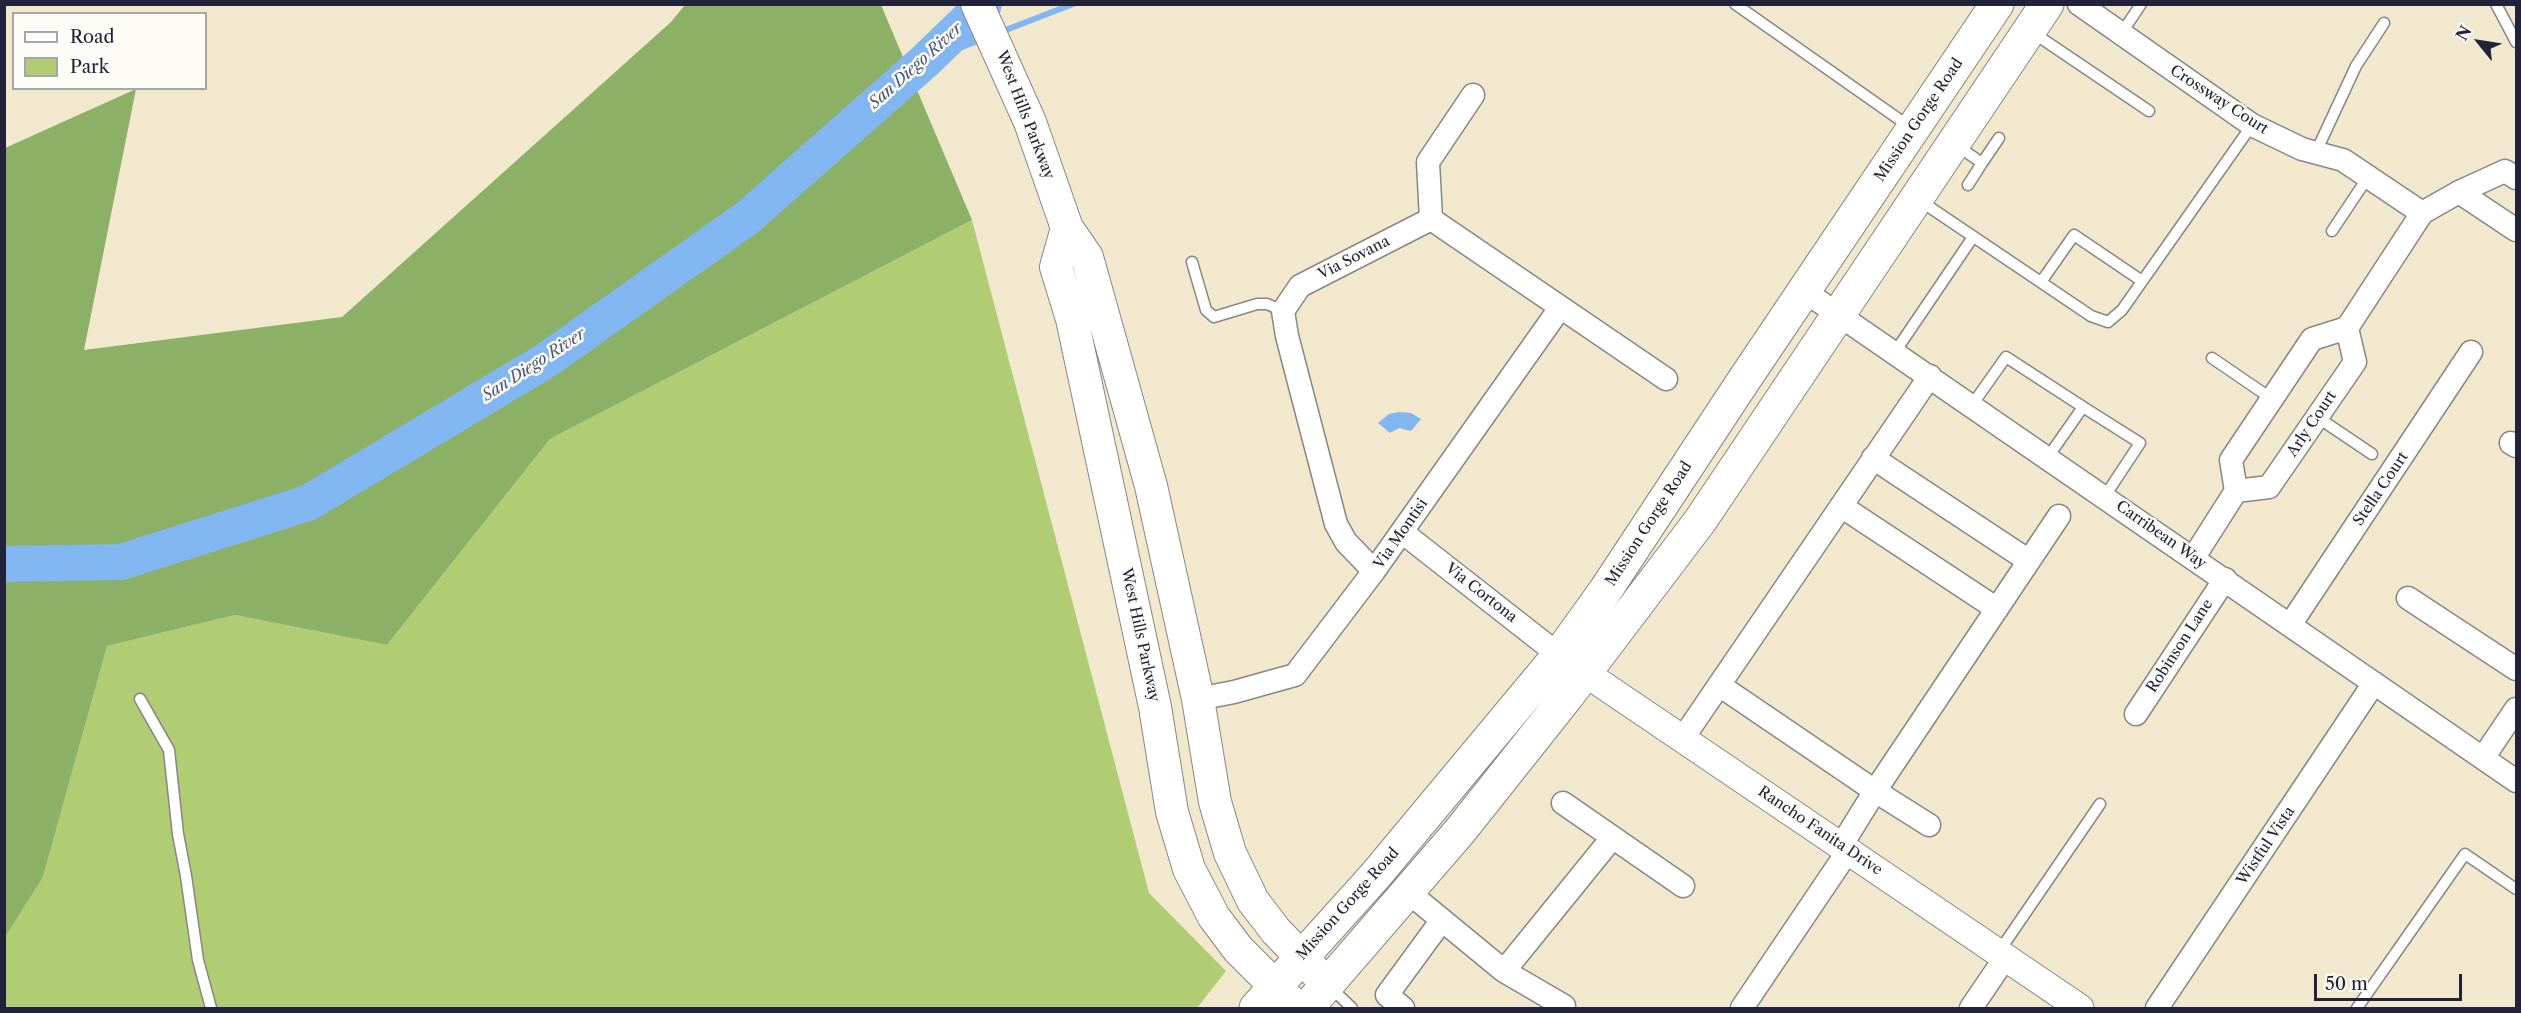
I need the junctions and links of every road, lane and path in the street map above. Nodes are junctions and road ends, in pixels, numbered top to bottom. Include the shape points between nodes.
1 (977, 4) edge
2 (1735, 4) edge
3 (1997, 4) edge
4 (2079, 4) edge
5 (2141, 4) edge
6 (2496, 4) edge
7 (2038, 17) edge
8 (2384, 23) dead end
9 (2121, 34) junction
10 (2517, 42) edge
11 (1473, 95) dead end
12 (1936, 96) junction
13 (2149, 111) dead end
14 (2252, 125) junction
15 (1913, 129) junction
16 (1999, 138) dead end
17 (1953, 143) junction
18 (2316, 152) junction
19 (1982, 163) junction
20 (2368, 177) junction
21 (2517, 178) edge
22 (1968, 185) dead end
23 (2466, 189) junction
24 (1916, 198) junction
25 (2422, 213) junction
26 (1431, 219) junction
27 (1066, 228) junction
28 (2517, 230) edge
29 (2332, 231) dead end
30 (1973, 237) junction
31 (1192, 262) dead end
32 (2142, 281) junction
33 (2041, 282) junction
34 (1804, 291) junction
35 (1560, 308) junction
36 (1284, 311) junction
37 (1838, 313) junction
38 (2347, 328) junction
39 (1895, 352) junction
40 (2471, 352) dead end
41 (2212, 358) dead end
42 (1929, 376) junction
43 (1666, 379) dead end
44 (2272, 399) junction
45 (1972, 405) junction
46 (2083, 407) junction
47 (2317, 417) junction
48 (2372, 454) dead end
49 (2048, 457) junction
50 (1873, 458) junction
51 (2236, 491) junction
52 (2105, 496) junction
53 (1841, 506) junction
54 (2059, 516) dead end
55 (1402, 532) junction
56 (2194, 557) junction
57 (2029, 561) junction
58 (1374, 572) junction
59 (2224, 579) junction
60 (2408, 598) dead end
61 (1997, 609) junction
62 (2290, 625) junction
63 (1572, 664) junction
64 (2517, 669) edge
65 (2374, 683) junction
66 (1719, 685) junction
67 (140, 699) dead end
68 (1198, 699) junction
69 (2517, 709) edge
70 (2136, 714) dead end
71 (1683, 738) junction
72 (2483, 758) junction
73 (2517, 781) edge
74 (1875, 791) junction
75 (1563, 803) dead end
76 (2100, 804) dead end
77 (1929, 825) dead end
78 (1612, 838) junction
79 (1844, 848) junction
80 (1683, 886) dead end
81 (2517, 889) edge
82 (1408, 892) junction
83 (1442, 920) junction
84 (2002, 955) junction
85 (1300, 957) junction
86 (1504, 970) junction
87 (1317, 997) edge
88 (1276, 1001) edge
89 (1564, 1006) dead end
90 (210, 1008) edge
91 (1352, 1008) edge
92 (1403, 1008) edge
93 (1742, 1008) edge
94 (1971, 1008) edge
95 (2080, 1008) edge
96 (2157, 1008) edge
97 (2357, 1008) edge

1 - 27 main road, West Hills Parkway via 1013,82
2 - 15 lane
3 - 12 main road, Mission Gorge Road
4 - 9 street, Crossway Court
5 - 9 lane
6 - 10 lane
7 - 13 lane
7 - 17 main road, Mission Gorge Road
8 - 18 lane via 2356,66
9 - 14 street, Crossway Court
11 - 26 street via 1428,162
12 - 15 main road, Mission Gorge Road
12 - 24 main road via 1944,102 1946,111 1908,175 1907,187
14 - 18 street, Crossway Court
14 - 32 lane
15 - 34 main road, Mission Gorge Road
16 - 19 lane
17 - 19 lane
17 - 24 main road, Mission Gorge Road
18 - 20 street, Crossway Court via 2343,160
19 - 22 lane
20 - 25 street, Crossway Court
20 - 29 lane
21 - 23 street via 2505,171
23 - 25 street
23 - 28 street
24 - 30 lane
24 - 37 main road, Mission Gorge Road
25 - 38 street
26 - 35 street
26 - 36 street, Via Sovana via 1300,286
27 - 68 main road, West Hills Parkway via 1087,256 1151,486
27 - 88 main road, West Hills Parkway via 1056,267 1072,319 1150,684 1172,812 1189,869 1214,917
30 - 33 lane
30 - 39 lane
31 - 36 lane via 1206,310 1214,317 1257,304
32 - 33 lane via 2115,319 2103,322
32 - 33 lane via 2074,235
34 - 37 street, Carribean Way
34 - 63 main road, Mission Gorge Road via 1605,591
35 - 43 street
35 - 55 street, Via Montisi
36 - 58 street via 1287,336 1336,524 1346,542
37 - 39 street, Carribean Way
37 - 63 main road, Mission Gorge Road via 1700,520
38 - 44 street via 2312,339
38 - 47 street, Arly Court via 2355,362
39 - 42 street, Carribean Way
40 - 62 street, Stella Court
41 - 44 lane
42 - 45 street, Carribean Way
42 - 50 street
44 - 51 street via 2231,460
45 - 46 lane via 2006,357
45 - 49 street, Carribean Way
46 - 49 lane
46 - 52 lane via 2140,444
47 - 48 lane
47 - 51 street, Arly Court via 2269,488
49 - 52 street, Carribean Way
50 - 53 street
50 - 57 street
51 - 56 street
52 - 56 street, Carribean Way
53 - 61 street
53 - 66 street
54 - 57 street
55 - 58 street, Via Montisi
55 - 63 street, Via Cortona
56 - 59 street, Carribean Way
57 - 61 street
58 - 68 street, Via Montisi via 1295,675
59 - 62 street, Carribean Way
59 - 70 street, Robinson Lane
60 - 64 street
61 - 74 street
62 - 65 street, Carribean Way
63 - 71 street, Rancho Fanita Drive
63 - 82 main road, Mission Gorge Road
63 - 85 main road, Mission Gorge Road
65 - 72 street, Carribean Way
65 - 96 street, Wistful Vista
66 - 71 street
66 - 74 street
67 - 90 lane via 169,750 177,834
68 - 85 main road, West Hills Parkway via 1215,802 1230,853 1253,901
69 - 72 street
71 - 79 street, Rancho Fanita Drive
72 - 73 street, Carribean Way
74 - 77 street
74 - 79 street
75 - 78 street
76 - 84 lane
78 - 80 street
78 - 86 street
79 - 84 street, Rancho Fanita Drive
79 - 93 street
81 - 97 lane via 2465,854
82 - 83 street
82 - 87 main road, Mission Gorge Road
83 - 86 street
83 - 92 street via 1387,995
84 - 94 street
84 - 95 street, Rancho Fanita Drive
85 - 87 main road, West Hills Parkway
85 - 88 main road, Mission Gorge Road
86 - 89 street
87 - 91 lane

